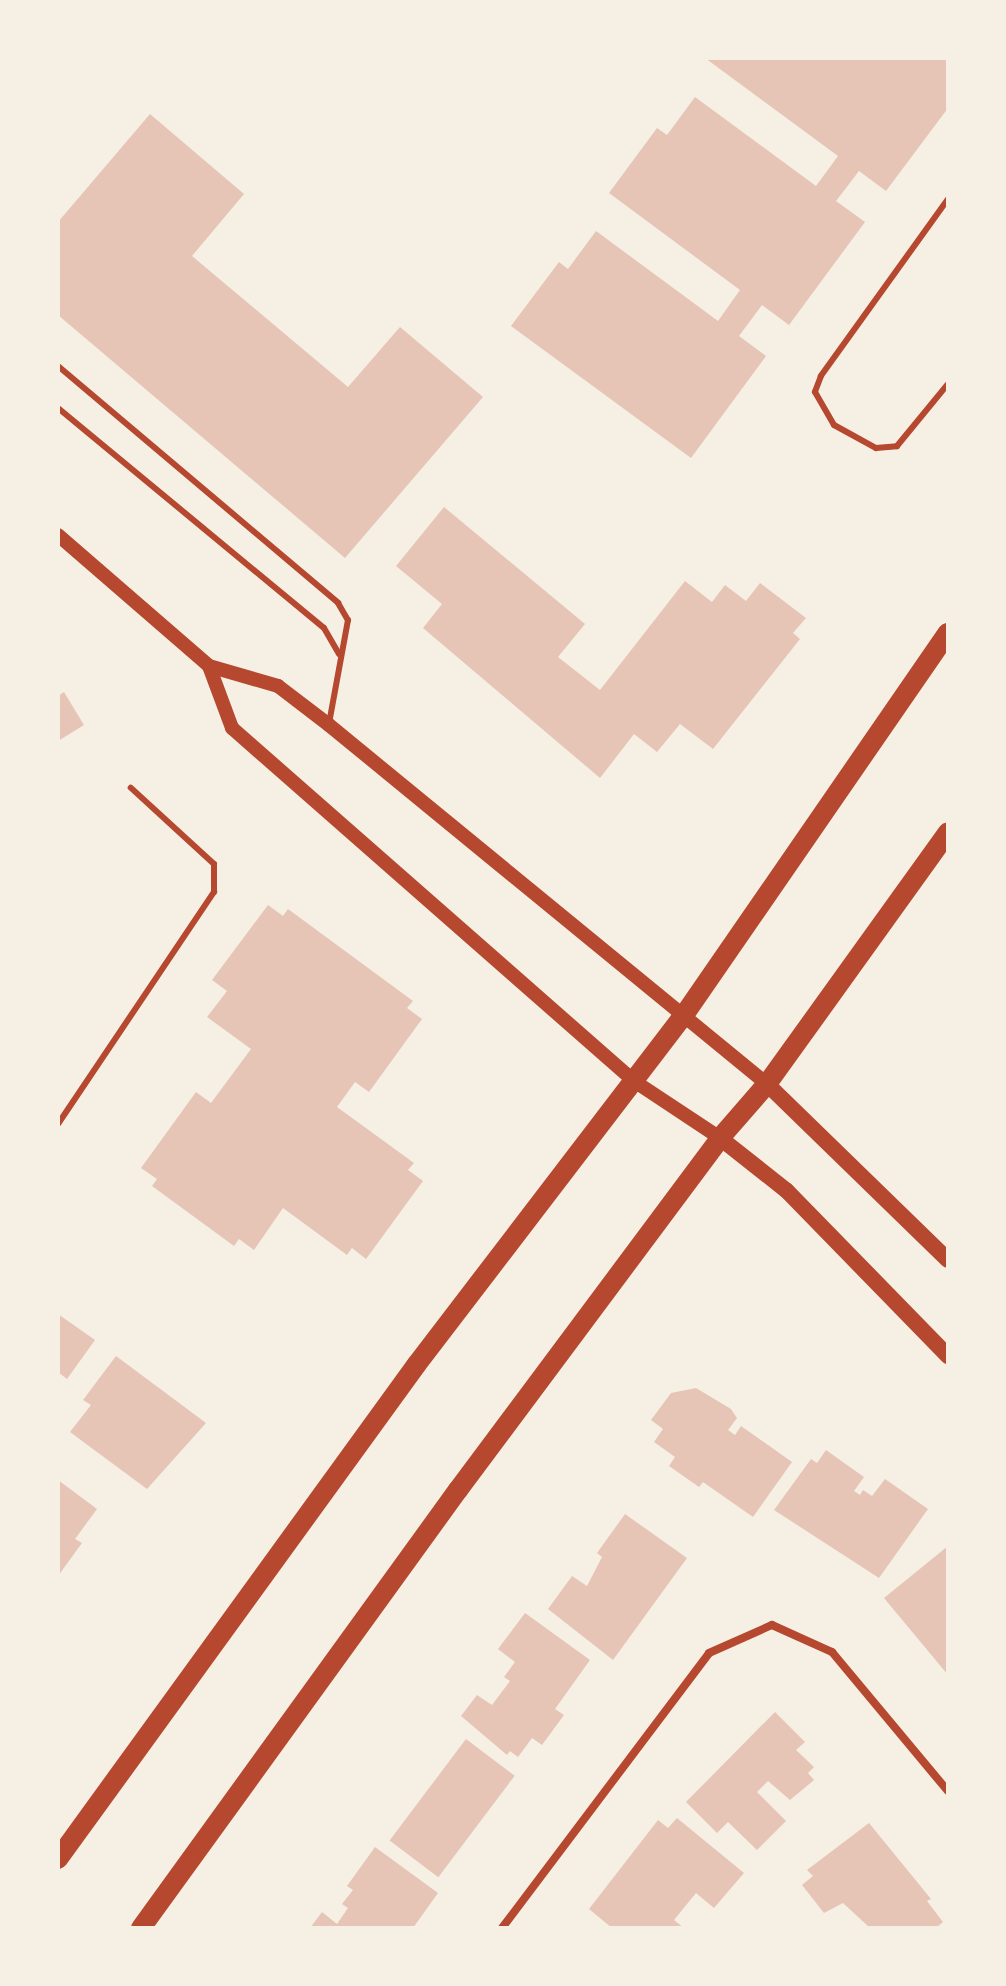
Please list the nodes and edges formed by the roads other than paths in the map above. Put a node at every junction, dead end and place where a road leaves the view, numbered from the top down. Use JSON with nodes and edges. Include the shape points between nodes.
{"nodes":[{"id":1,"x":948,"y":199,"type":"edge"},
{"id":2,"x":58,"y":366,"type":"edge"},
{"id":3,"x":948,"y":384,"type":"edge"},
{"id":4,"x":58,"y":408,"type":"edge"},
{"id":5,"x":58,"y":535,"type":"edge"},
{"id":6,"x":948,"y":633,"type":"edge"},
{"id":7,"x":339,"y":654,"type":"junction"},
{"id":8,"x":209,"y":666,"type":"junction"},
{"id":9,"x":329,"y":725,"type":"junction"},
{"id":10,"x":131,"y":788,"type":"dead end"},
{"id":11,"x":948,"y":832,"type":"edge"},
{"id":12,"x":682,"y":1018,"type":"junction"},
{"id":13,"x":634,"y":1081,"type":"junction"},
{"id":14,"x":767,"y":1084,"type":"junction"},
{"id":15,"x":58,"y":1124,"type":"edge"},
{"id":16,"x":720,"y":1138,"type":"junction"},
{"id":17,"x":948,"y":1260,"type":"edge"},
{"id":18,"x":948,"y":1356,"type":"edge"},
{"id":19,"x":948,"y":1791,"type":"edge"},
{"id":20,"x":58,"y":1859,"type":"edge"},
{"id":21,"x":141,"y":1928,"type":"edge"},
{"id":22,"x":502,"y":1928,"type":"edge"}],
"edges":[{"from":1,"to":3,"type":"lane","via":[[821,376],[815,392],[834,425],[876,448],[897,446]]},
{"from":2,"to":7,"type":"lane","via":[[338,603],[348,620]]},
{"from":4,"to":7,"type":"lane","via":[[324,628]]},
{"from":5,"to":8,"type":"street"},
{"from":6,"to":12,"type":"main road"},
{"from":7,"to":9,"type":"lane"},
{"from":8,"to":9,"type":"street","via":[[278,686]]},
{"from":8,"to":13,"type":"street","via":[[232,728]]},
{"from":9,"to":12,"type":"street"},
{"from":10,"to":15,"type":"lane","via":[[214,864],[214,892]]},
{"from":11,"to":14,"type":"main road"},
{"from":12,"to":13,"type":"main road"},
{"from":12,"to":14,"type":"street"},
{"from":13,"to":16,"type":"street"},
{"from":13,"to":20,"type":"main road","via":[[417,1364]]},
{"from":14,"to":16,"type":"main road"},
{"from":14,"to":17,"type":"main road"},
{"from":16,"to":18,"type":"main road","via":[[787,1191]]},
{"from":16,"to":21,"type":"main road"},
{"from":19,"to":22,"type":"street","via":[[832,1652],[772,1625],[709,1653]]}]}
